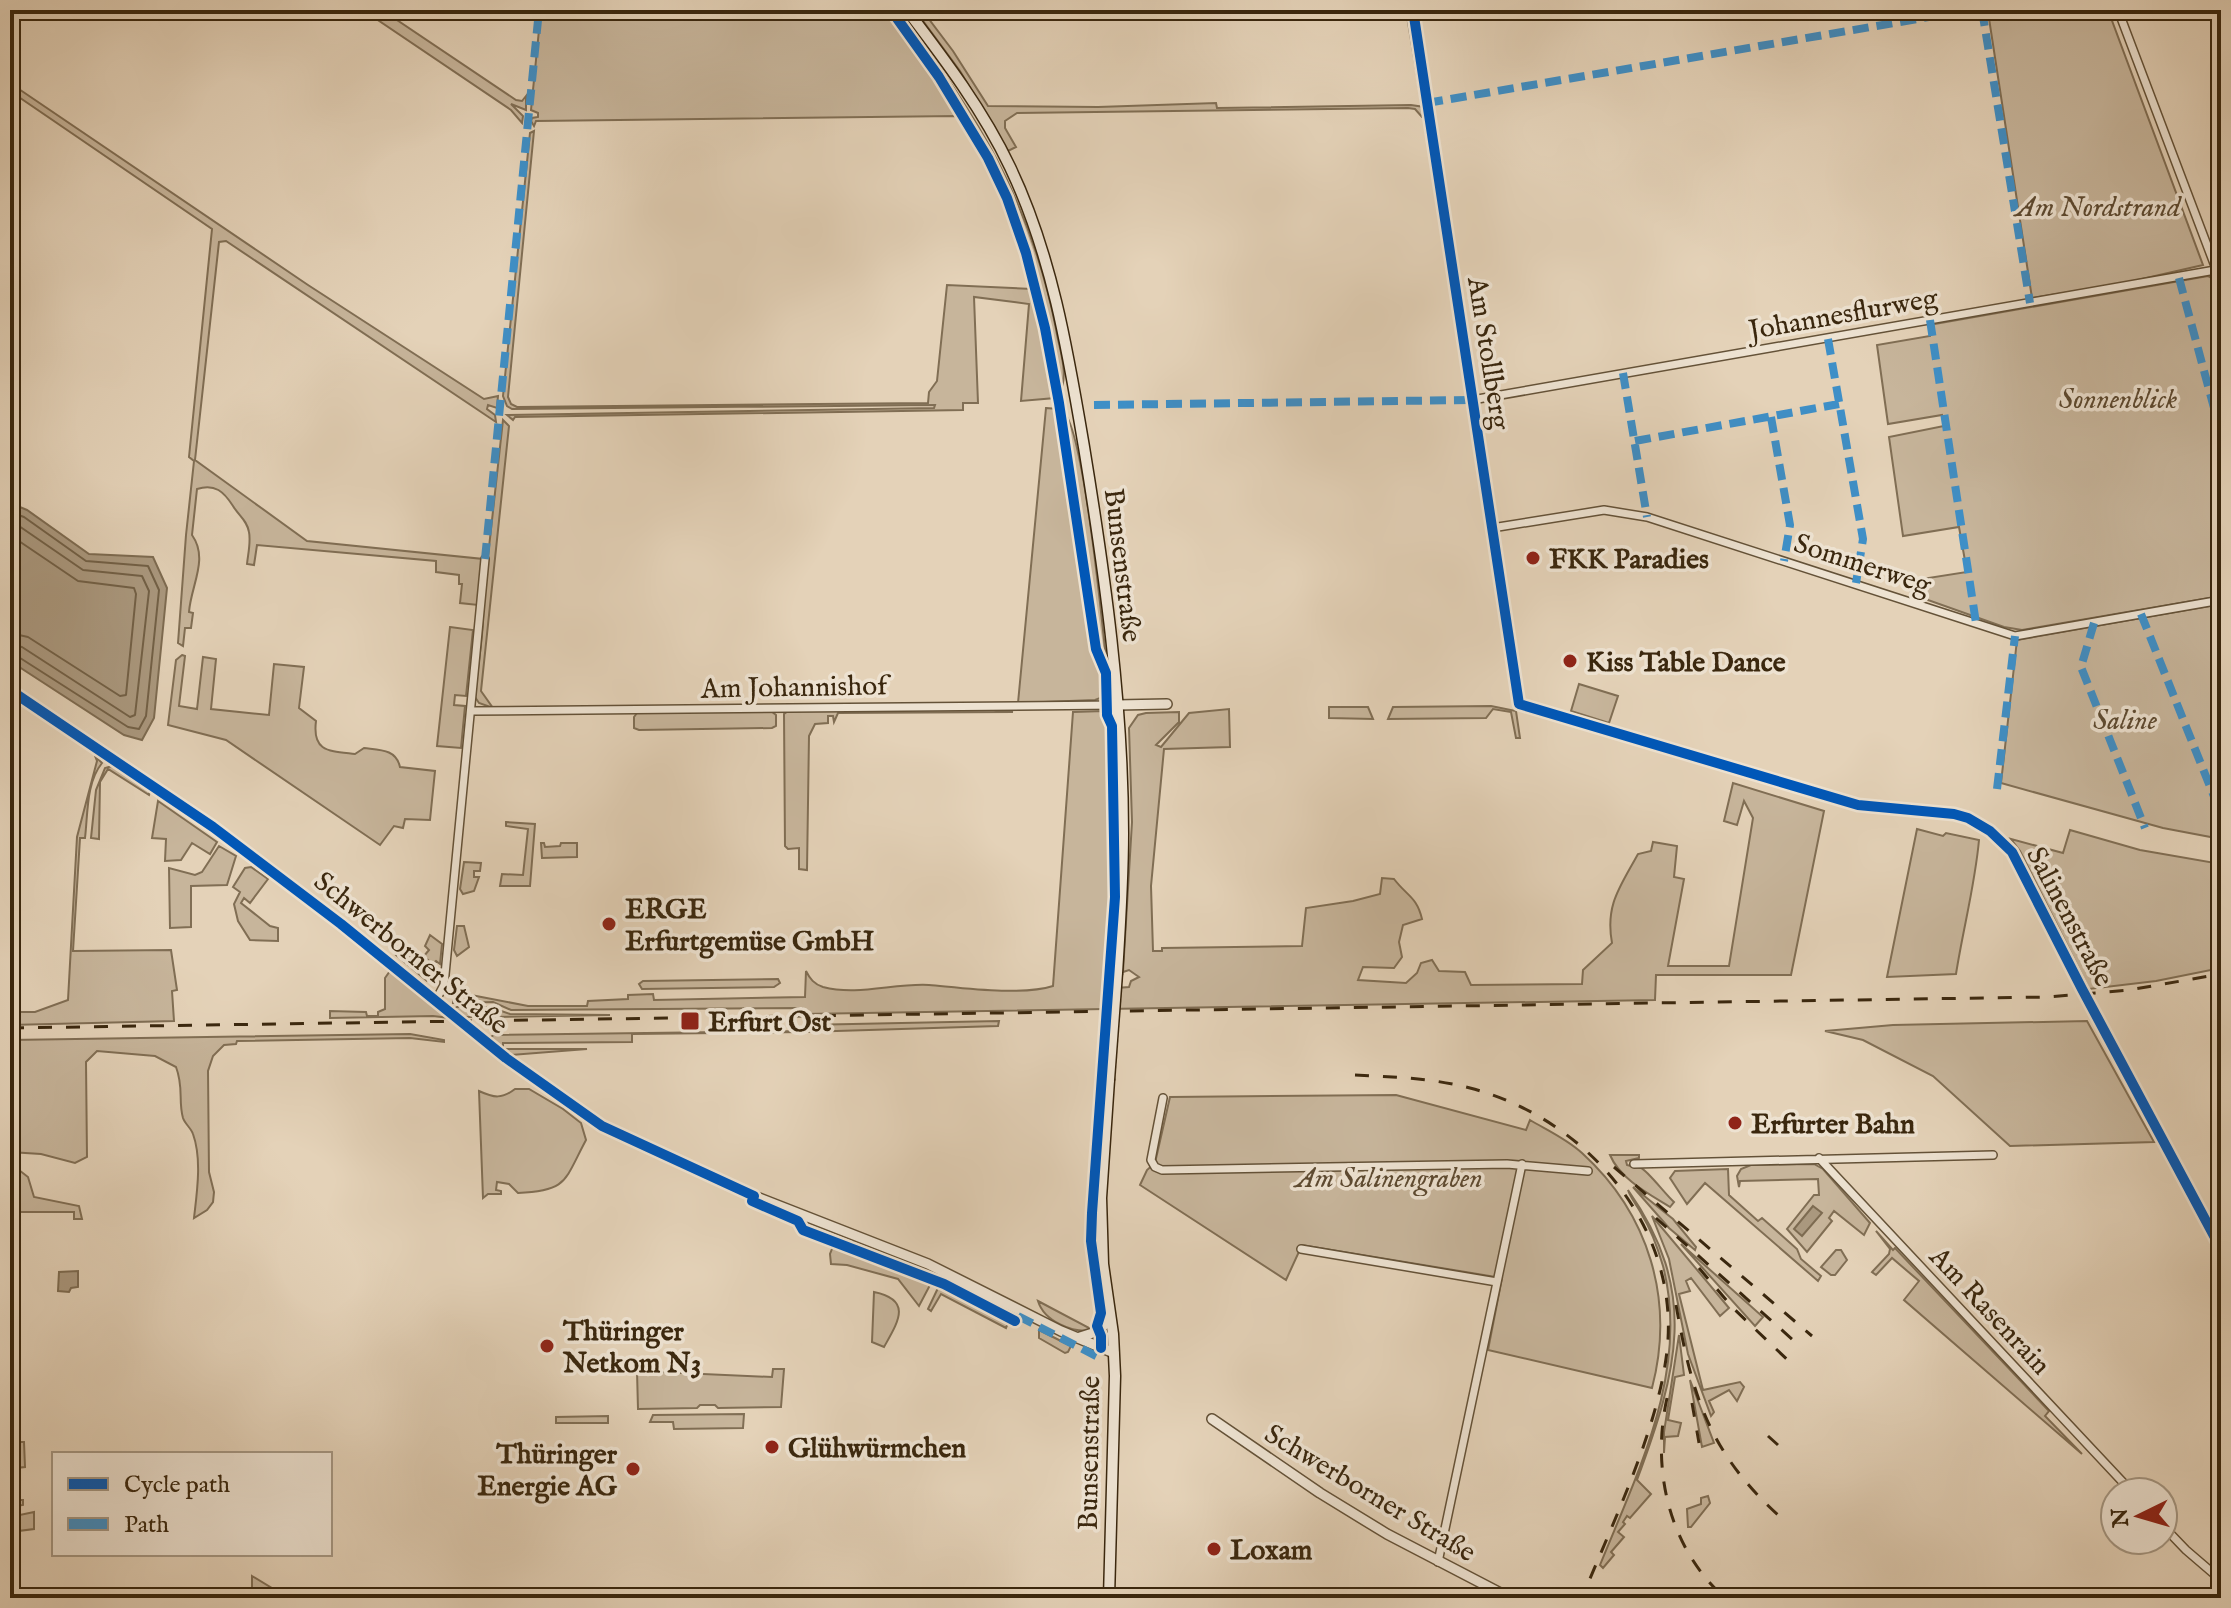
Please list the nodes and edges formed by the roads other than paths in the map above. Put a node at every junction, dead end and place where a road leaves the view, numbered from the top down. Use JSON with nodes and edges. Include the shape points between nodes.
{"nodes":[{"id":1,"x":907,"y":10,"type":"edge"},
{"id":2,"x":1413,"y":10,"type":"edge"},
{"id":3,"x":2118,"y":10,"type":"edge"},
{"id":4,"x":2219,"y":270,"type":"edge"},
{"id":5,"x":2221,"y":282,"type":"edge"},
{"id":6,"x":1472,"y":400,"type":"junction"},
{"id":7,"x":1492,"y":528,"type":"junction"},
{"id":8,"x":485,"y":559,"type":"dead end"},
{"id":9,"x":2221,"y":600,"type":"edge"},
{"id":10,"x":10,"y":690,"type":"edge"},
{"id":11,"x":1167,"y":704,"type":"dead end"},
{"id":12,"x":1519,"y":704,"type":"joint"},
{"id":13,"x":1117,"y":705,"type":"junction"},
{"id":14,"x":472,"y":711,"type":"junction"},
{"id":15,"x":436,"y":1000,"type":"junction"},
{"id":16,"x":1163,"y":1098,"type":"dead end"},
{"id":17,"x":1993,"y":1155,"type":"dead end"},
{"id":18,"x":1819,"y":1158,"type":"junction"},
{"id":19,"x":1522,"y":1164,"type":"junction"},
{"id":20,"x":1634,"y":1164,"type":"dead end"},
{"id":21,"x":1588,"y":1171,"type":"dead end"},
{"id":22,"x":1301,"y":1249,"type":"dead end"},
{"id":23,"x":2221,"y":1249,"type":"edge"},
{"id":24,"x":1497,"y":1282,"type":"junction"},
{"id":25,"x":1110,"y":1318,"type":"junction"},
{"id":26,"x":1077,"y":1338,"type":"junction"},
{"id":27,"x":1114,"y":1353,"type":"junction"},
{"id":28,"x":1212,"y":1419,"type":"dead end"},
{"id":29,"x":2117,"y":1476,"type":"edge"},
{"id":30,"x":2179,"y":1543,"type":"edge"},
{"id":31,"x":1438,"y":1562,"type":"junction"},
{"id":32,"x":2221,"y":1580,"type":"edge"},
{"id":33,"x":1109,"y":1598,"type":"edge"},
{"id":34,"x":1510,"y":1598,"type":"edge"}],
"edges":[{"from":1,"to":13,"type":"main road","name":"Bunsenstraße","via":[[951,66],[993,135],[1021,192],[1050,276],[1102,557]]},
{"from":2,"to":6,"type":"street","name":"Am Stollberg"},
{"from":3,"to":4,"type":"street"},
{"from":4,"to":5,"type":"street"},
{"from":4,"to":6,"type":"street","name":"Johannesflurweg"},
{"from":6,"to":7,"type":"street","name":"Am Stollberg"},
{"from":7,"to":9,"type":"street","name":"Sommerweg","via":[[1604,510],[1647,517],[2015,636]]},
{"from":7,"to":12,"type":"street","name":"Am Stollberg"},
{"from":8,"to":14,"type":"street"},
{"from":10,"to":15,"type":"street","name":"Schwerborner Straße","via":[[213,827]]},
{"from":11,"to":13,"type":"street"},
{"from":12,"to":23,"type":"street","name":"Salinenstraße","via":[[1858,805],[1954,814],[1990,831],[2012,852]]},
{"from":13,"to":14,"type":"street","name":"Am Johannishof"},
{"from":13,"to":25,"type":"main road","name":"Bunsenstraße","bridge":true,"via":[[1123,832],[1101,1240]]},
{"from":14,"to":15,"type":"street","via":[[444,985]]},
{"from":15,"to":26,"type":"street","name":"Schwerborner Straße","via":[[602,1126],[754,1196],[928,1264]]},
{"from":16,"to":19,"type":"street","via":[[1151,1160],[1162,1170]]},
{"from":17,"to":18,"type":"street"},
{"from":18,"to":20,"type":"street"},
{"from":18,"to":29,"type":"street","name":"Am Rasenrain"},
{"from":19,"to":21,"type":"street"},
{"from":19,"to":24,"type":"street"},
{"from":22,"to":24,"type":"street"},
{"from":24,"to":31,"type":"street"},
{"from":25,"to":26,"type":"street","via":[[1099,1331]]},
{"from":25,"to":27,"type":"main road","name":"Bunsenstraße"},
{"from":26,"to":27,"type":"street","name":"Schwerborner Straße"},
{"from":27,"to":33,"type":"main road","name":"Bunsenstraße"},
{"from":28,"to":31,"type":"street","name":"Schwerborner Straße","via":[[1320,1493]]},
{"from":30,"to":32,"type":"street"},
{"from":31,"to":34,"type":"street","name":"Schwerborner Straße"}]}
